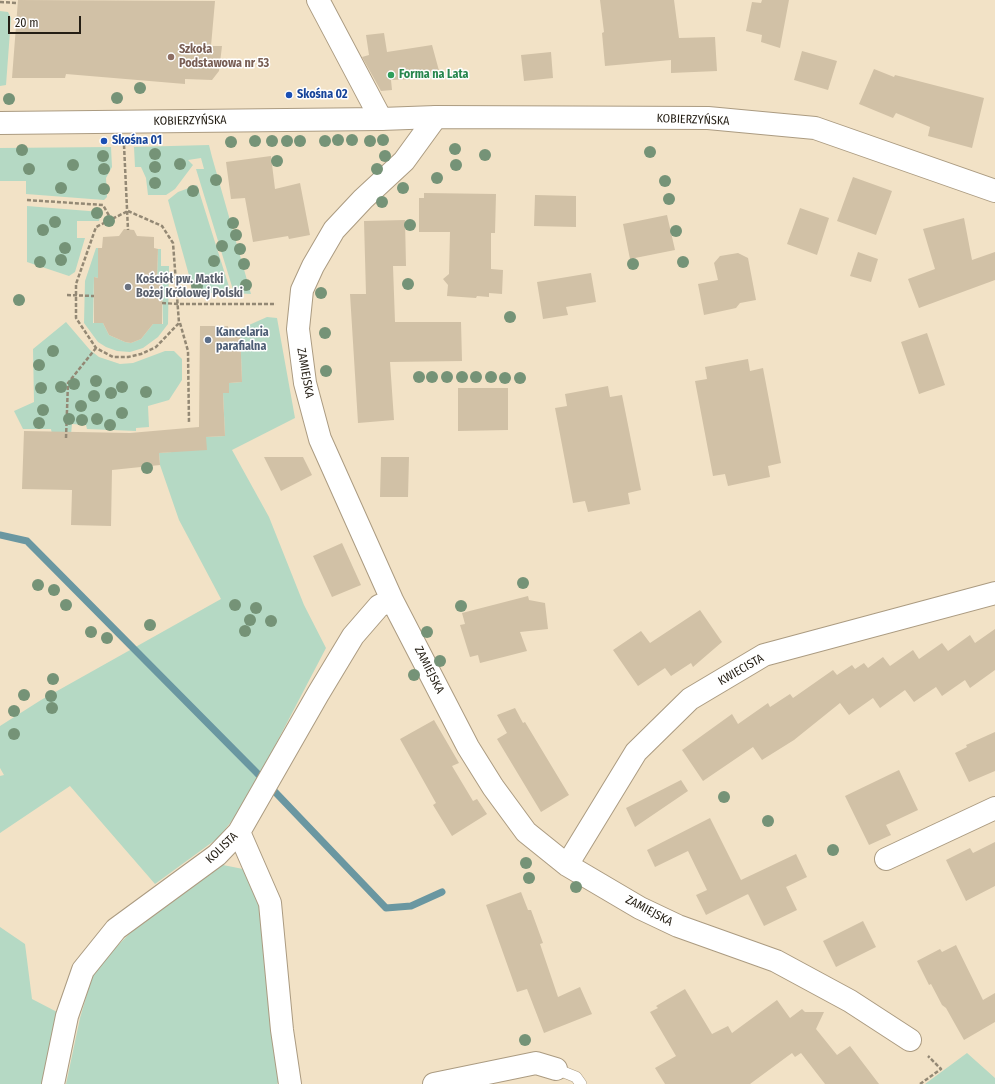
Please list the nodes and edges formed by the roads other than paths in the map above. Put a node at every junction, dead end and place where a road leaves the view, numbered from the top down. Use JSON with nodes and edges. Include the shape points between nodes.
{"nodes":[{"id":1,"x":318,"y":0,"type":"edge"},
{"id":2,"x":436,"y":117,"type":"junction"},
{"id":3,"x":381,"y":119,"type":"junction"},
{"id":4,"x":0,"y":123,"type":"edge"},
{"id":5,"x":995,"y":191,"type":"edge"},
{"id":6,"x":995,"y":593,"type":"edge"},
{"id":7,"x":392,"y":600,"type":"junction"},
{"id":8,"x":995,"y":808,"type":"edge"},
{"id":9,"x":239,"y":832,"type":"junction"},
{"id":10,"x":886,"y":859,"type":"dead end"},
{"id":11,"x":567,"y":865,"type":"junction"},
{"id":12,"x":910,"y":1040,"type":"road end"},
{"id":13,"x":556,"y":1069,"type":"joint"},
{"id":14,"x":53,"y":1084,"type":"edge"},
{"id":15,"x":290,"y":1084,"type":"edge"},
{"id":16,"x":434,"y":1084,"type":"edge"},
{"id":17,"x":581,"y":1084,"type":"edge"}],
"edges":[{"from":1,"to":3,"type":"street"},
{"from":2,"to":3,"type":"street","name":"KOBIERZYŃSKA"},
{"from":2,"to":5,"type":"street","name":"KOBIERZYŃSKA","via":[[708,118],[816,128]]},
{"from":2,"to":7,"type":"street","name":"ZAMIEJSKA","via":[[404,161],[334,230],[302,290],[298,329],[305,383],[320,439]]},
{"from":3,"to":4,"type":"street","name":"KOBIERZYŃSKA"},
{"from":6,"to":11,"type":"street","name":"KWIECISTA","via":[[764,655],[690,700],[636,752]]},
{"from":7,"to":9,"type":"street","name":"KOLISTA","via":[[379,606],[354,636]]},
{"from":7,"to":11,"type":"street","name":"ZAMIEJSKA","via":[[468,747],[493,787],[526,832]]},
{"from":8,"to":10,"type":"street"},
{"from":9,"to":14,"type":"street","name":"KOLISTA","via":[[217,855],[116,929],[83,970],[67,1016]]},
{"from":9,"to":15,"type":"street","via":[[270,903],[282,1030]]},
{"from":11,"to":12,"type":"street","name":"ZAMIEJSKA","via":[[640,908],[678,926],[776,961],[850,1001]]},
{"from":13,"to":16,"type":"street","via":[[536,1063]]},
{"from":13,"to":17,"type":"lane","via":[[576,1077]]}]}
